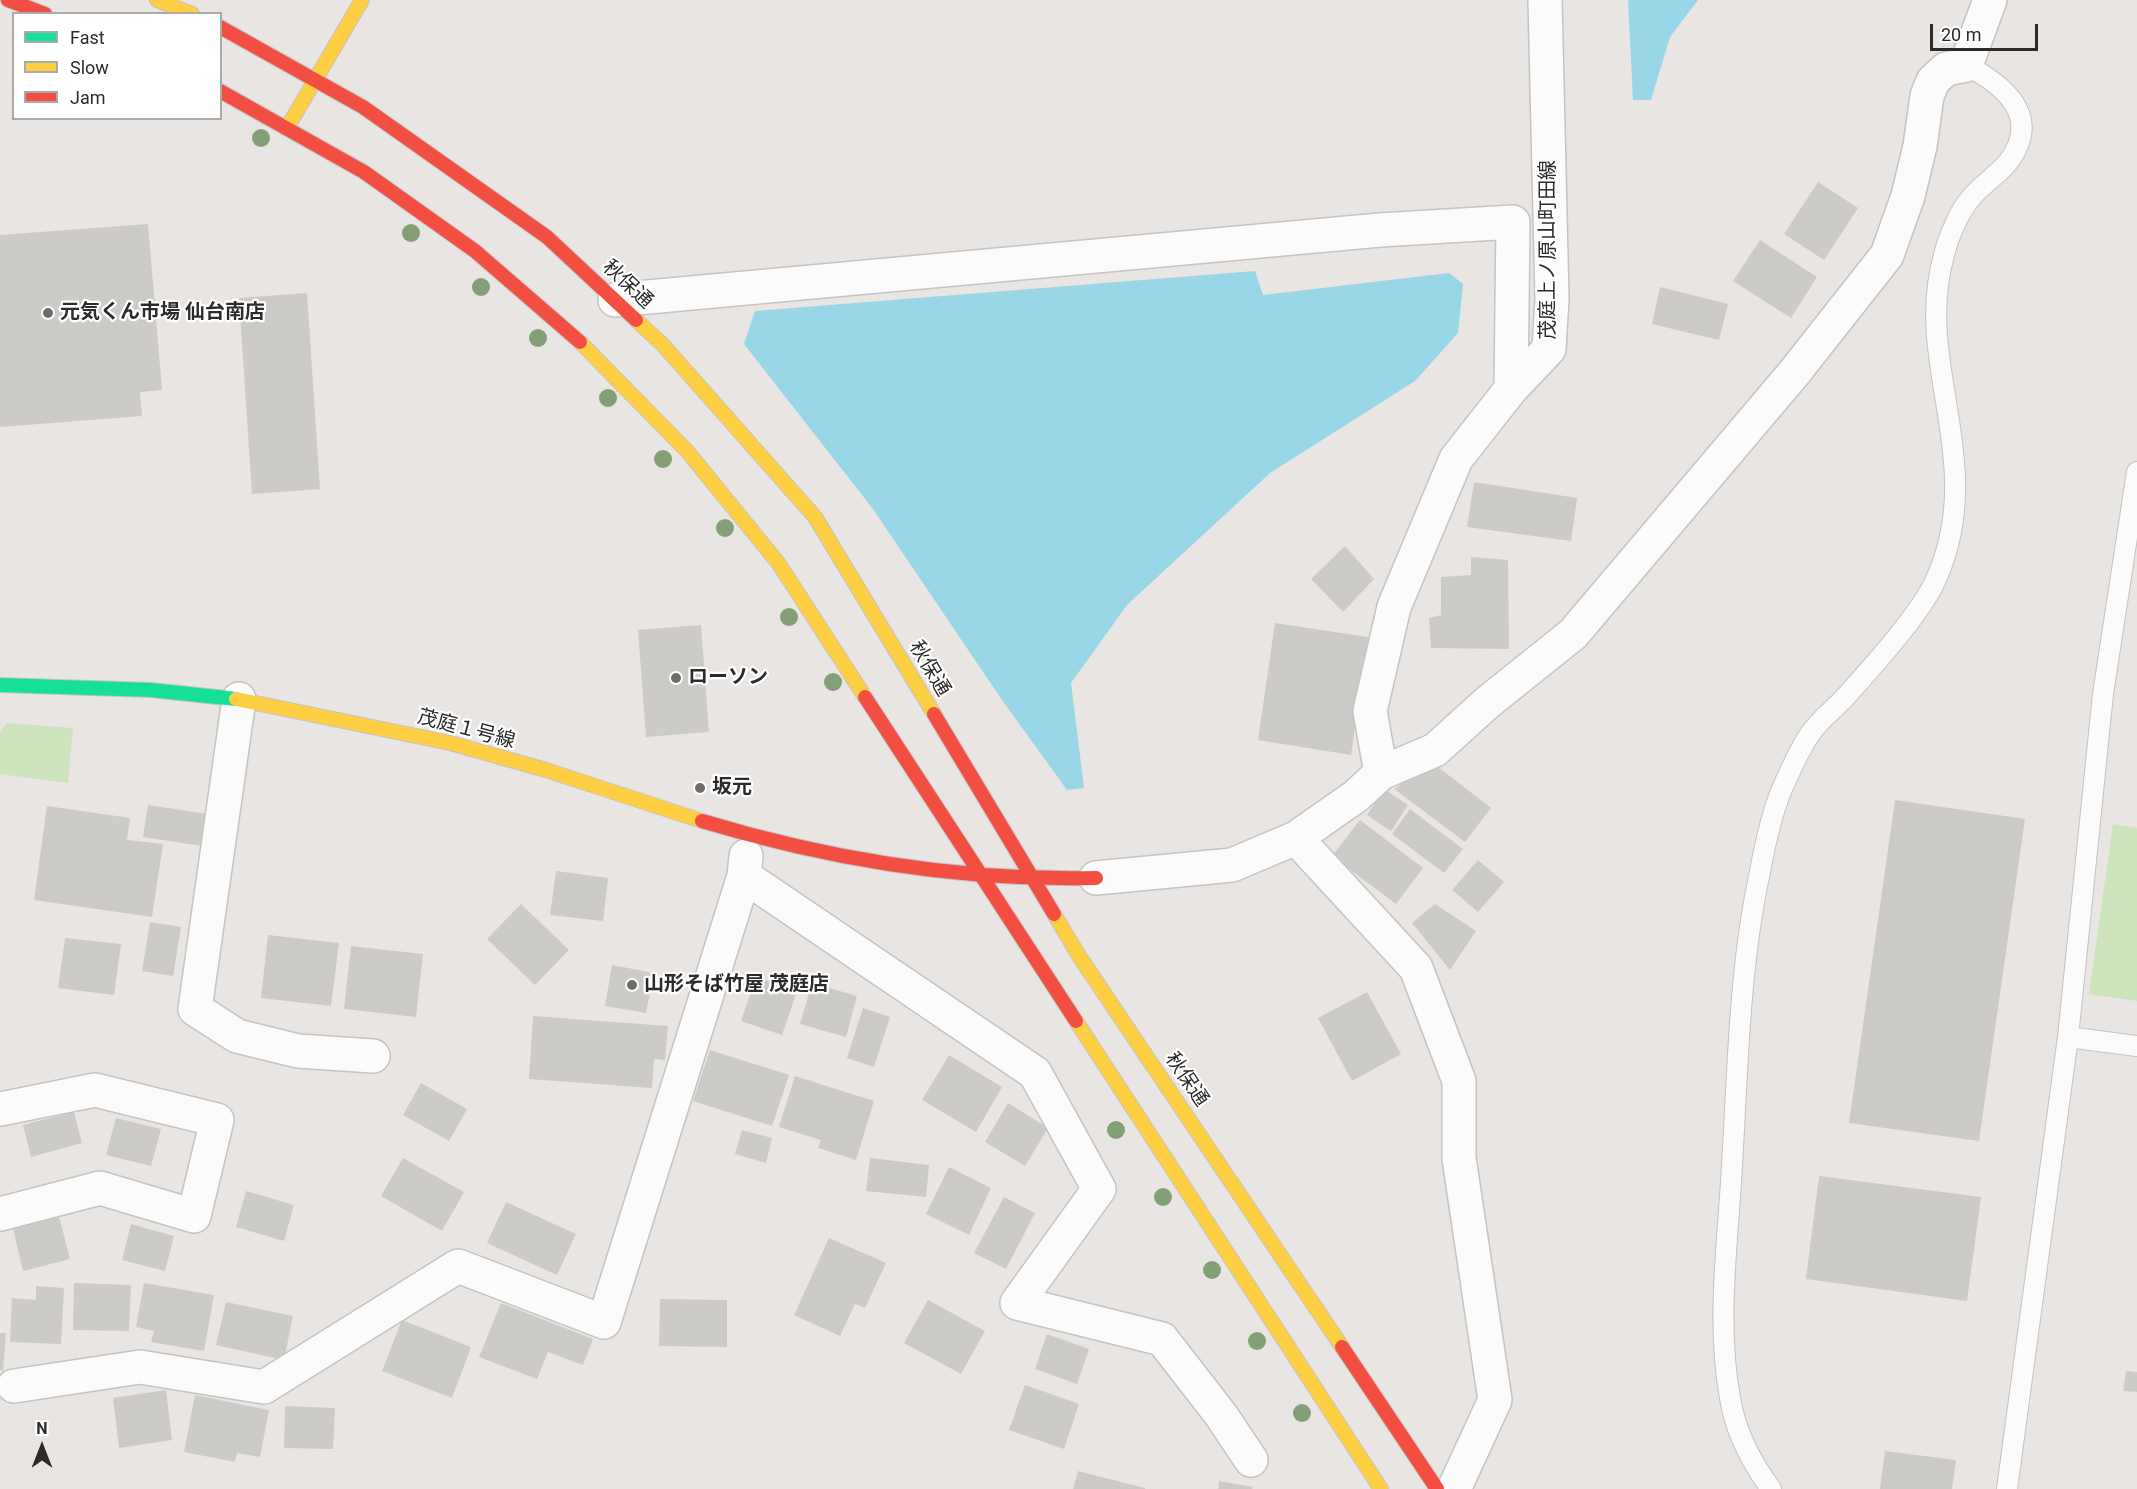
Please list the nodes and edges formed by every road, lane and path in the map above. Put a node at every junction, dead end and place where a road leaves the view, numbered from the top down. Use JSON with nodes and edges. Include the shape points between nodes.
{"nodes":[{"id":1,"x":8,"y":0,"type":"edge"},
{"id":2,"x":157,"y":0,"type":"edge"},
{"id":3,"x":1545,"y":0,"type":"edge"},
{"id":4,"x":1990,"y":0,"type":"edge"},
{"id":5,"x":359,"y":5,"type":"edge"},
{"id":6,"x":40,"y":12,"type":"edge"},
{"id":7,"x":187,"y":12,"type":"edge"},
{"id":8,"x":222,"y":28,"type":"edge"},
{"id":9,"x":1966,"y":65,"type":"junction"},
{"id":10,"x":316,"y":80,"type":"junction"},
{"id":11,"x":222,"y":92,"type":"edge"},
{"id":12,"x":287,"y":128,"type":"junction"},
{"id":13,"x":615,"y":300,"type":"junction"},
{"id":14,"x":1511,"y":388,"type":"junction"},
{"id":15,"x":2137,"y":472,"type":"edge"},
{"id":16,"x":0,"y":686,"type":"edge"},
{"id":17,"x":239,"y":699,"type":"junction"},
{"id":18,"x":1381,"y":773,"type":"junction"},
{"id":19,"x":748,"y":833,"type":"junction"},
{"id":20,"x":1296,"y":838,"type":"junction"},
{"id":21,"x":744,"y":876,"type":"junction"},
{"id":22,"x":982,"y":876,"type":"junction"},
{"id":23,"x":1096,"y":878,"type":"joint"},
{"id":24,"x":1033,"y":880,"type":"junction"},
{"id":25,"x":2068,"y":1037,"type":"junction"},
{"id":26,"x":2137,"y":1046,"type":"edge"},
{"id":27,"x":373,"y":1056,"type":"dead end"},
{"id":28,"x":1,"y":1105,"type":"edge"},
{"id":29,"x":0,"y":1214,"type":"edge"},
{"id":30,"x":14,"y":1386,"type":"dead end"},
{"id":31,"x":1251,"y":1460,"type":"dead end"},
{"id":32,"x":1381,"y":1489,"type":"edge"},
{"id":33,"x":1437,"y":1489,"type":"edge"},
{"id":34,"x":1454,"y":1489,"type":"edge"},
{"id":35,"x":1771,"y":1489,"type":"edge"},
{"id":36,"x":2007,"y":1489,"type":"edge"}],
"edges":[{"from":1,"to":6,"type":"main road"},
{"from":2,"to":7,"type":"main road"},
{"from":3,"to":14,"type":"street","name":"茂庭上ノ原山町田線","via":[[1552,299],[1549,349]]},
{"from":4,"to":9,"type":"street"},
{"from":5,"to":10,"type":"main road"},
{"from":8,"to":10,"type":"main road","name":"秋保通"},
{"from":9,"to":18,"type":"street","via":[[1946,69],[1933,81],[1908,196],[1887,255],[1794,374],[1573,634],[1434,750]]},
{"from":9,"to":35,"type":"lane","via":[[1994,80],[2008,94],[2021,128],[2019,143],[2007,163],[1968,201],[1944,254],[1935,308],[1937,356],[1955,478],[1951,531],[1936,581],[1911,617],[1810,734],[1781,792],[1766,841],[1751,916],[1722,1325],[1730,1401],[1754,1466]]},
{"from":10,"to":12,"type":"main road"},
{"from":10,"to":13,"type":"main road","name":"秋保通","via":[[363,107],[547,237]]},
{"from":11,"to":12,"type":"main road"},
{"from":12,"to":22,"type":"main road","via":[[364,172],[475,251],[594,354],[687,451],[778,564]]},
{"from":13,"to":14,"type":"street","via":[[1380,230],[1513,222]]},
{"from":13,"to":24,"type":"main road","name":"秋保通","via":[[663,345],[815,517]]},
{"from":14,"to":18,"type":"street","name":"茂庭上ノ原山町田線","via":[[1456,459],[1394,607],[1370,711]]},
{"from":15,"to":25,"type":"lane","via":[[2103,694]]},
{"from":16,"to":17,"type":"main road","name":"茂庭１号線","via":[[95,687]]},
{"from":17,"to":19,"type":"main road","name":"茂庭１号線","via":[[452,744]]},
{"from":17,"to":27,"type":"street","via":[[195,1009],[237,1036],[298,1051]]},
{"from":18,"to":20,"type":"street","via":[[1356,796]]},
{"from":19,"to":21,"type":"street"},
{"from":19,"to":22,"type":"main road","name":"茂庭１号線","via":[[831,855],[912,870]]},
{"from":20,"to":23,"type":"street","via":[[1232,866]]},
{"from":20,"to":34,"type":"street","via":[[1416,968],[1459,1081],[1459,1158],[1495,1400]]},
{"from":21,"to":30,"type":"street","via":[[604,1322],[458,1266],[264,1388],[140,1367]]},
{"from":21,"to":31,"type":"street","via":[[1035,1073],[1099,1189],[1017,1303],[1162,1339]]},
{"from":22,"to":24,"type":"main road","name":"茂庭１号線"},
{"from":22,"to":32,"type":"main road"},
{"from":23,"to":24,"type":"main road","name":"茂庭１号線"},
{"from":24,"to":33,"type":"main road","name":"秋保通","via":[[1079,956]]},
{"from":25,"to":26,"type":"lane"},
{"from":25,"to":36,"type":"lane"},
{"from":28,"to":29,"type":"street","via":[[95,1090],[217,1120],[194,1216],[100,1188]]}]}
